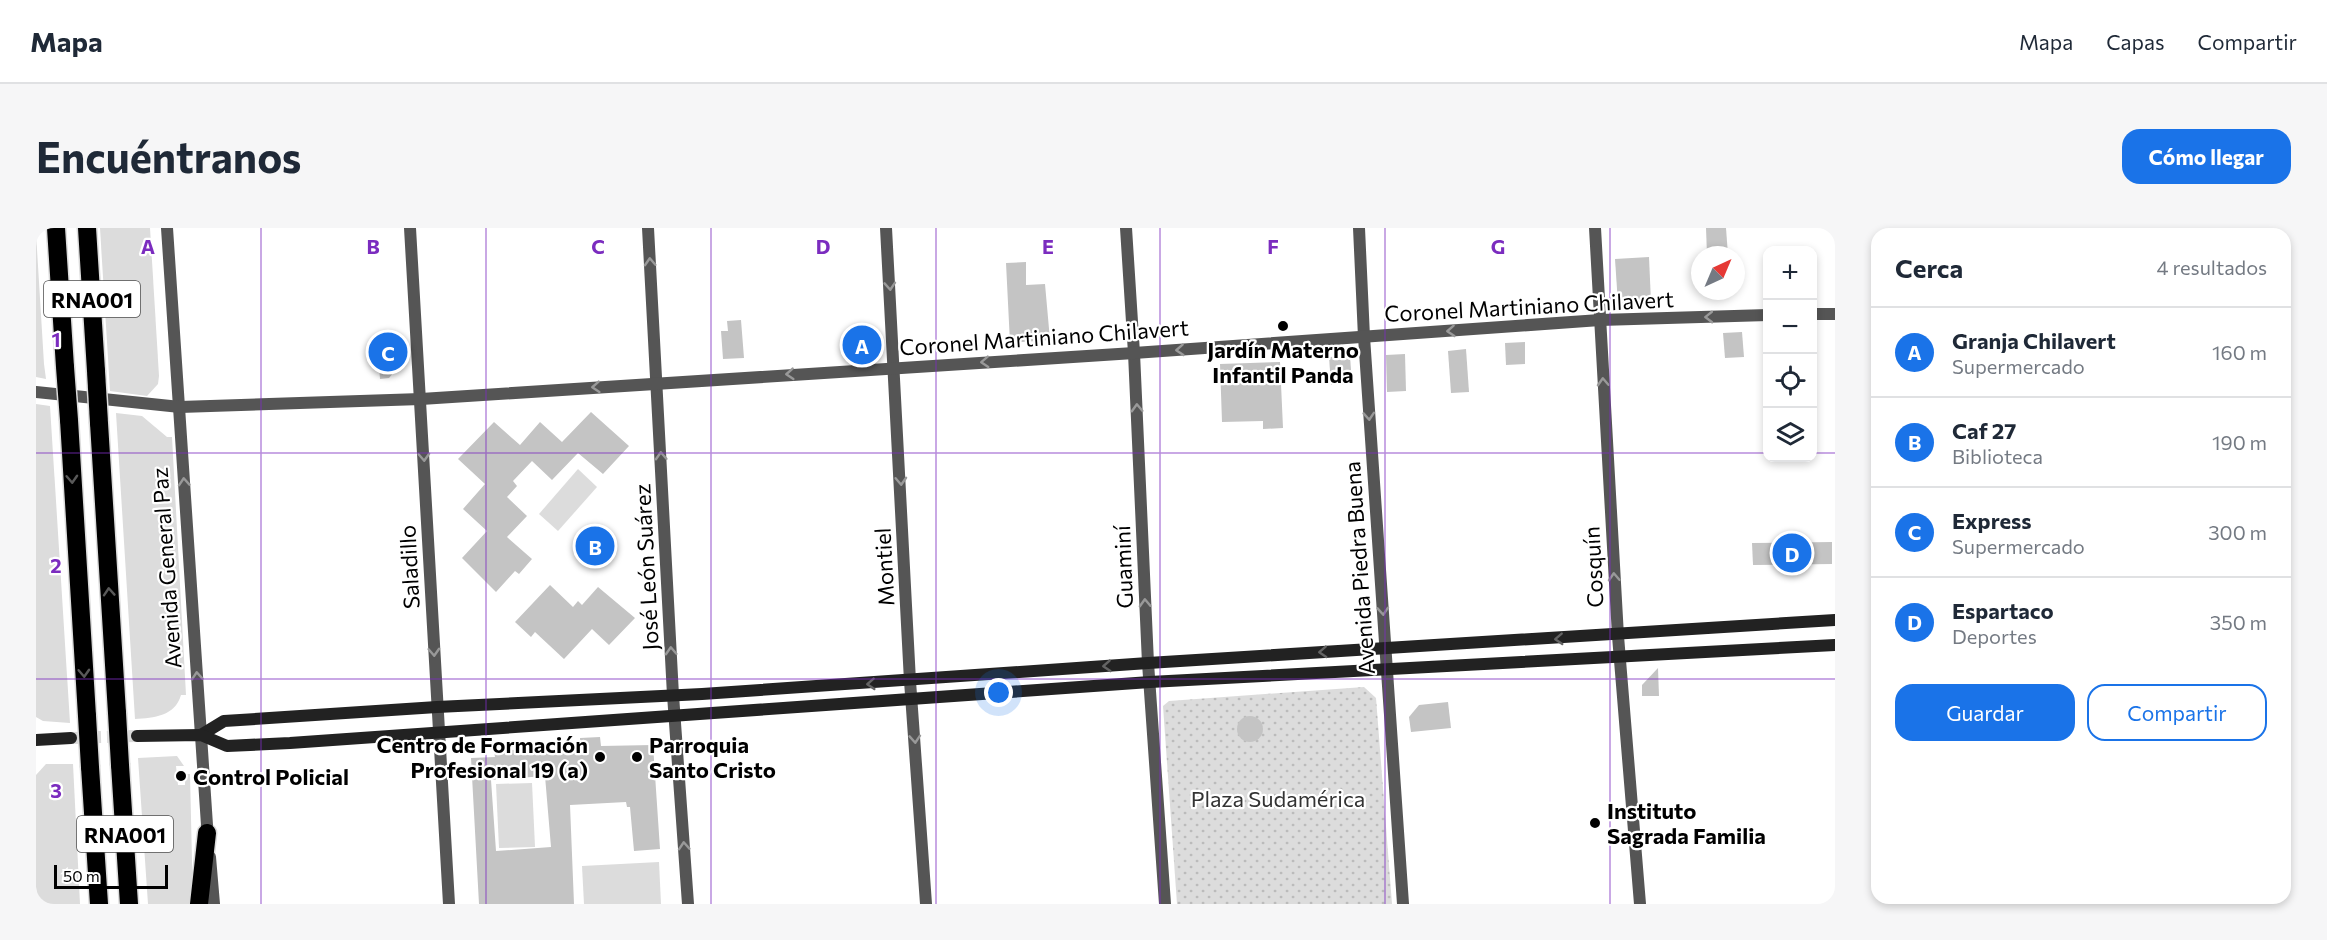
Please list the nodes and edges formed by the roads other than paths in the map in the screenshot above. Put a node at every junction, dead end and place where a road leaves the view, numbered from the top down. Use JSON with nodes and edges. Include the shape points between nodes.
{"nodes":[{"id":1,"x":56,"y":228,"type":"edge"},
{"id":2,"x":87,"y":228,"type":"edge"},
{"id":3,"x":167,"y":228,"type":"edge"},
{"id":4,"x":410,"y":228,"type":"edge"},
{"id":5,"x":648,"y":228,"type":"edge"},
{"id":6,"x":886,"y":228,"type":"edge"},
{"id":7,"x":1126,"y":228,"type":"edge"},
{"id":8,"x":1359,"y":228,"type":"edge"},
{"id":9,"x":1595,"y":228,"type":"edge"},
{"id":10,"x":1817,"y":314,"type":"edge"},
{"id":11,"x":1835,"y":314,"type":"edge"},
{"id":12,"x":1763,"y":315,"type":"edge"},
{"id":13,"x":1599,"y":320,"type":"junction"},
{"id":14,"x":1364,"y":337,"type":"junction"},
{"id":15,"x":1134,"y":353,"type":"junction"},
{"id":16,"x":895,"y":368,"type":"junction"},
{"id":17,"x":658,"y":383,"type":"junction"},
{"id":18,"x":36,"y":392,"type":"edge"},
{"id":19,"x":421,"y":399,"type":"junction"},
{"id":20,"x":180,"y":407,"type":"junction"},
{"id":21,"x":1835,"y":620,"type":"edge"},
{"id":22,"x":1618,"y":636,"type":"junction"},
{"id":23,"x":1835,"y":645,"type":"edge"},
{"id":24,"x":1386,"y":648,"type":"junction"},
{"id":25,"x":1620,"y":658,"type":"junction"},
{"id":26,"x":1148,"y":663,"type":"junction"},
{"id":27,"x":1387,"y":670,"type":"junction"},
{"id":28,"x":910,"y":681,"type":"junction"},
{"id":29,"x":1150,"y":682,"type":"junction"},
{"id":30,"x":673,"y":695,"type":"junction"},
{"id":31,"x":912,"y":700,"type":"junction"},
{"id":32,"x":437,"y":707,"type":"junction"},
{"id":33,"x":675,"y":716,"type":"junction"},
{"id":34,"x":438,"y":731,"type":"junction"},
{"id":35,"x":201,"y":735,"type":"junction"},
{"id":36,"x":137,"y":736,"type":"tunnel mouth"},
{"id":37,"x":71,"y":738,"type":"tunnel mouth"},
{"id":38,"x":36,"y":740,"type":"edge"},
{"id":39,"x":207,"y":832,"type":"junction"},
{"id":40,"x":99,"y":904,"type":"edge"},
{"id":41,"x":129,"y":904,"type":"edge"},
{"id":42,"x":199,"y":904,"type":"edge"},
{"id":43,"x":214,"y":904,"type":"edge"},
{"id":44,"x":449,"y":904,"type":"edge"},
{"id":45,"x":688,"y":904,"type":"edge"},
{"id":46,"x":926,"y":904,"type":"edge"},
{"id":47,"x":1166,"y":904,"type":"edge"},
{"id":48,"x":1403,"y":904,"type":"edge"},
{"id":49,"x":1640,"y":904,"type":"edge"}],
"edges":[{"from":1,"to":40,"type":"highway","number":"RNA001","one_way":true,"bridge":true},
{"from":41,"to":2,"type":"highway","number":"RNA001","one_way":true,"bridge":true},
{"from":3,"to":20,"type":"street","name":"Avenida General Paz"},
{"from":4,"to":19,"type":"street","name":"Saladillo"},
{"from":17,"to":5,"type":"street","name":"José León Suárez","one_way":true},
{"from":6,"to":16,"type":"street","name":"Montiel","one_way":true},
{"from":7,"to":15,"type":"street","name":"Guaminí"},
{"from":8,"to":14,"type":"street","name":"Avenida Piedra Buena"},
{"from":9,"to":13,"type":"street","name":"Cosquín"},
{"from":10,"to":11,"type":"street"},
{"from":12,"to":13,"type":"street","name":"Coronel Martiniano Chilavert","one_way":true},
{"from":13,"to":14,"type":"street","name":"Coronel Martiniano Chilavert","one_way":true},
{"from":22,"to":13,"type":"street","name":"Cosquín","one_way":true},
{"from":14,"to":15,"type":"street","name":"Coronel Martiniano Chilavert","one_way":true},
{"from":14,"to":24,"type":"street","name":"Avenida Piedra Buena","one_way":true},
{"from":15,"to":16,"type":"street","name":"Coronel Martiniano Chilavert","one_way":true},
{"from":26,"to":15,"type":"street","name":"Guaminí","one_way":true},
{"from":16,"to":17,"type":"street","name":"Coronel Martiniano Chilavert","one_way":true},
{"from":16,"to":28,"type":"street","name":"Montiel","one_way":true},
{"from":17,"to":19,"type":"street","name":"Coronel Martiniano Chilavert","one_way":true},
{"from":30,"to":17,"type":"street","name":"José León Suárez","one_way":true},
{"from":18,"to":20,"type":"street","name":"Coronel Martiniano Chilavert"},
{"from":19,"to":20,"type":"street","name":"Coronel Martiniano Chilavert"},
{"from":19,"to":32,"type":"street","name":"Saladillo","one_way":true},
{"from":35,"to":20,"type":"street","name":"Avenida General Paz","one_way":true},
{"from":21,"to":22,"type":"main road"},
{"from":22,"to":24,"type":"main road","one_way":true},
{"from":22,"to":25,"type":"street","name":"Cosquín"},
{"from":23,"to":25,"type":"main road"},
{"from":24,"to":26,"type":"main road","one_way":true},
{"from":24,"to":27,"type":"street","name":"Avenida Piedra Buena"},
{"from":25,"to":27,"type":"main road"},
{"from":25,"to":49,"type":"street","name":"Cosquín"},
{"from":26,"to":28,"type":"main road","one_way":true},
{"from":26,"to":29,"type":"street","name":"Guaminí"},
{"from":27,"to":29,"type":"main road"},
{"from":27,"to":48,"type":"street","name":"Avenida Piedra Buena"},
{"from":28,"to":30,"type":"main road","one_way":true},
{"from":28,"to":31,"type":"street","name":"Montiel"},
{"from":29,"to":31,"type":"main road"},
{"from":29,"to":47,"type":"street","name":"Guaminí"},
{"from":30,"to":32,"type":"main road"},
{"from":30,"to":33,"type":"street","name":"José León Suárez"},
{"from":31,"to":33,"type":"main road"},
{"from":31,"to":46,"type":"street","name":"Montiel","one_way":true},
{"from":32,"to":34,"type":"street","name":"Saladillo"},
{"from":32,"to":35,"type":"main road","via":[[224,721]]},
{"from":33,"to":34,"type":"main road"},
{"from":45,"to":33,"type":"street","name":"José León Suárez","one_way":true},
{"from":34,"to":35,"type":"main road","via":[[226,746]]},
{"from":34,"to":44,"type":"street","name":"Saladillo"},
{"from":35,"to":36,"type":"main road"},
{"from":35,"to":39,"type":"street","name":"Avenida General Paz"},
{"from":37,"to":38,"type":"main road"},
{"from":39,"to":42,"type":"highway"},
{"from":39,"to":43,"type":"street","name":"Avenida General Paz"}]}
